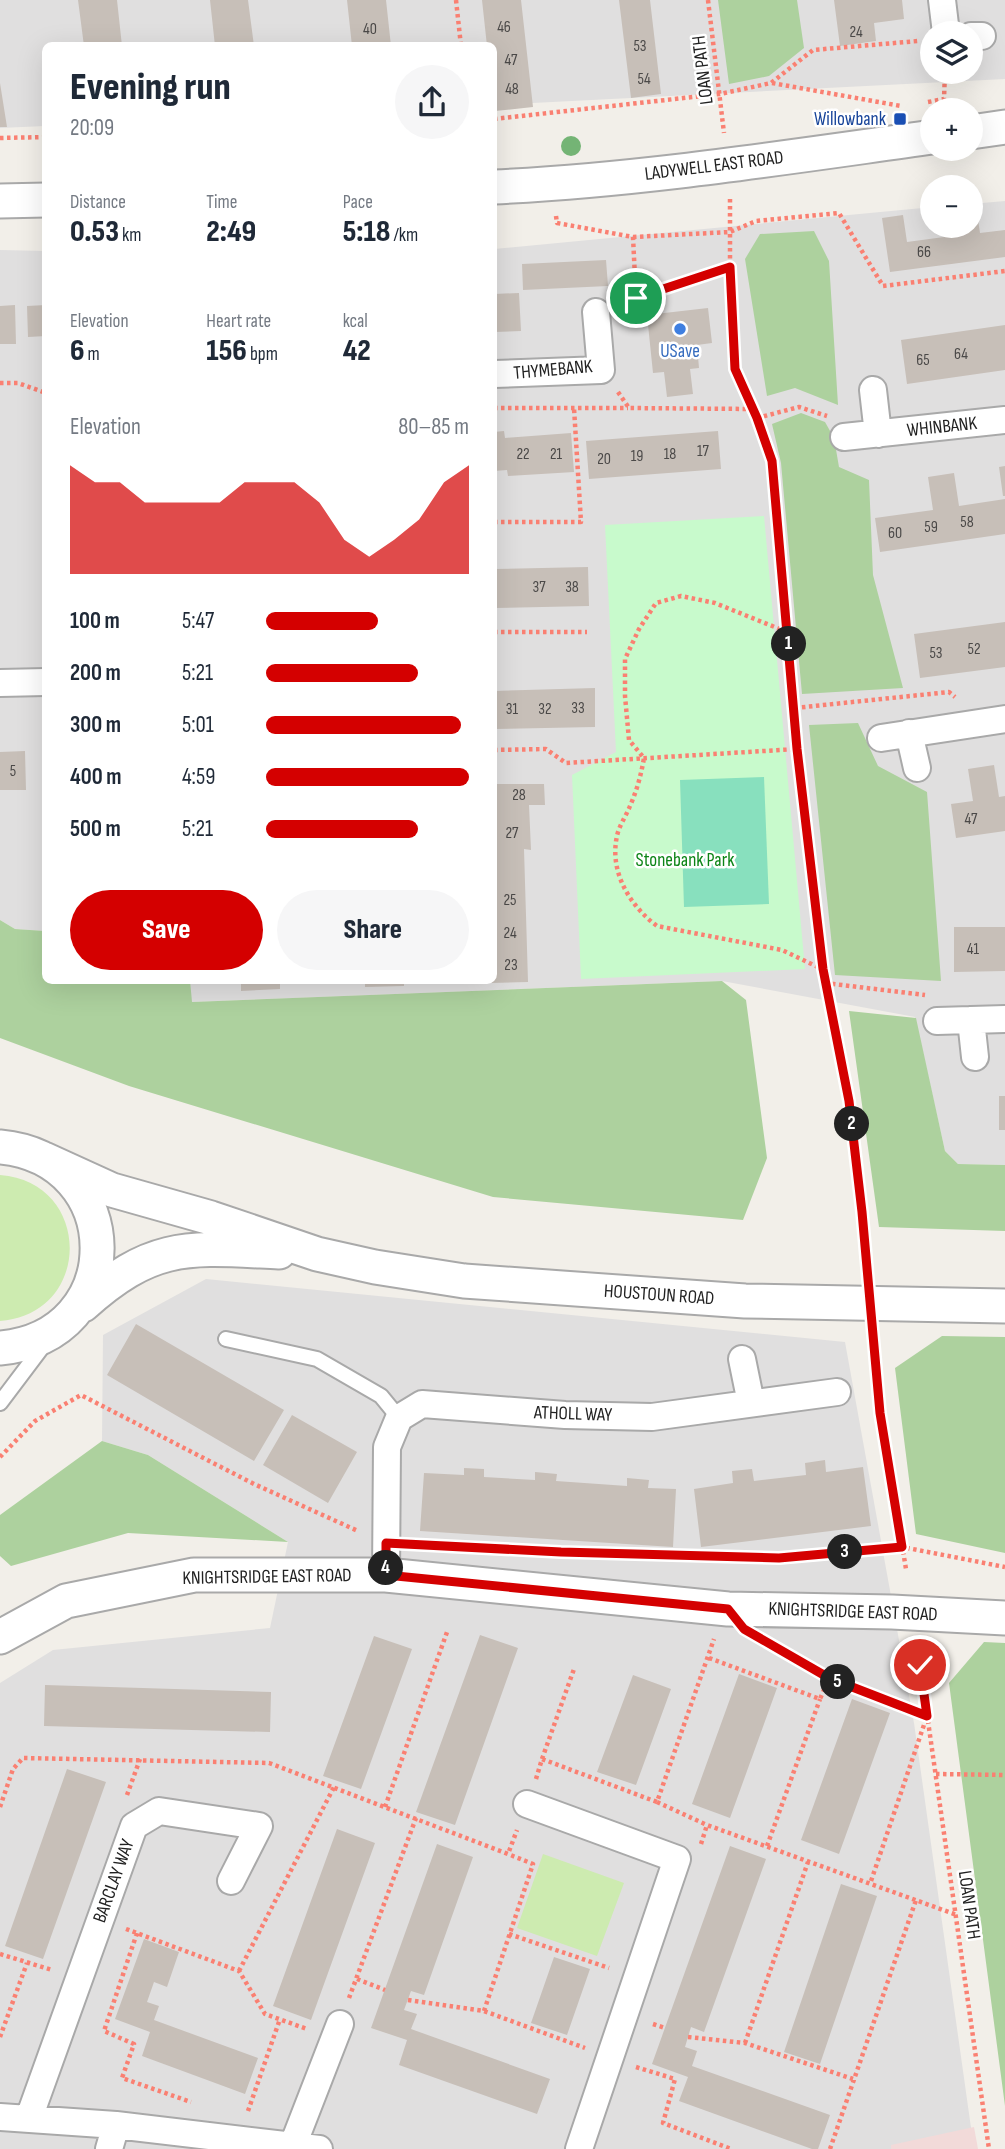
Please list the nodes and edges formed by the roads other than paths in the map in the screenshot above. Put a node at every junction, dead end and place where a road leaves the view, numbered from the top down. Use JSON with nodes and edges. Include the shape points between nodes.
{"nodes":[{"id":1,"x":942,"y":0,"type":"edge"},
{"id":2,"x":945,"y":21,"type":"edge"},
{"id":3,"x":1005,"y":127,"type":"edge"},
{"id":4,"x":983,"y":130,"type":"edge"},
{"id":5,"x":920,"y":139,"type":"edge"},
{"id":6,"x":497,"y":187,"type":"edge"},
{"id":7,"x":42,"y":200,"type":"edge"},
{"id":8,"x":0,"y":201,"type":"edge"},
{"id":9,"x":596,"y":312,"type":"road end"},
{"id":10,"x":497,"y":374,"type":"edge"},
{"id":11,"x":873,"y":390,"type":"dead end"},
{"id":12,"x":1005,"y":419,"type":"edge"},
{"id":13,"x":878,"y":434,"type":"junction"},
{"id":14,"x":844,"y":437,"type":"road end"},
{"id":15,"x":42,"y":682,"type":"edge"},
{"id":16,"x":0,"y":683,"type":"edge"},
{"id":17,"x":992,"y":721,"type":"edge"},
{"id":18,"x":909,"y":733,"type":"junction"},
{"id":19,"x":881,"y":738,"type":"dead end"},
{"id":20,"x":917,"y":768,"type":"dead end"},
{"id":21,"x":1005,"y":1019,"type":"edge"},
{"id":22,"x":971,"y":1020,"type":"junction"},
{"id":23,"x":937,"y":1021,"type":"road end"},
{"id":24,"x":975,"y":1057,"type":"dead end"},
{"id":25,"x":0,"y":1147,"type":"edge"},
{"id":26,"x":44,"y":1159,"type":"junction"},
{"id":27,"x":317,"y":1254,"type":"junction"},
{"id":28,"x":1005,"y":1307,"type":"edge"},
{"id":29,"x":64,"y":1322,"type":"junction"},
{"id":30,"x":226,"y":1339,"type":"dead end"},
{"id":31,"x":0,"y":1348,"type":"edge"},
{"id":32,"x":742,"y":1359,"type":"dead end"},
{"id":33,"x":837,"y":1392,"type":"dead end"},
{"id":34,"x":0,"y":1403,"type":"edge"},
{"id":35,"x":751,"y":1403,"type":"junction"},
{"id":36,"x":399,"y":1418,"type":"junction"},
{"id":37,"x":386,"y":1559,"type":"junction"},
{"id":38,"x":1005,"y":1618,"type":"edge"},
{"id":39,"x":0,"y":1637,"type":"edge"},
{"id":40,"x":527,"y":1804,"type":"road end"},
{"id":41,"x":231,"y":1881,"type":"dead end"},
{"id":42,"x":337,"y":2031,"type":"road end"},
{"id":43,"x":0,"y":2117,"type":"edge"},
{"id":44,"x":29,"y":2118,"type":"junction"},
{"id":45,"x":112,"y":2137,"type":"edge"},
{"id":46,"x":306,"y":2147,"type":"edge"},
{"id":47,"x":579,"y":2149,"type":"edge"}],
"edges":[{"from":1,"to":2,"type":"street"},
{"from":3,"to":4,"type":"street"},
{"from":5,"to":6,"type":"street","name":"LADYWELL EAST ROAD","via":[[688,170]]},
{"from":7,"to":8,"type":"street"},
{"from":9,"to":10,"type":"street","name":"THYMEBANK","via":[[601,370]]},
{"from":11,"to":13,"type":"street"},
{"from":12,"to":13,"type":"street","name":"WHINBANK"},
{"from":13,"to":14,"type":"street","name":"WHINBANK"},
{"from":15,"to":16,"type":"street"},
{"from":17,"to":18,"type":"street"},
{"from":18,"to":19,"type":"street"},
{"from":18,"to":20,"type":"street"},
{"from":21,"to":22,"type":"street"},
{"from":22,"to":23,"type":"street"},
{"from":22,"to":24,"type":"street"},
{"from":25,"to":26,"type":"street"},
{"from":26,"to":27,"type":"street","name":"HOUSTOUN ROAD","via":[[113,1190]]},
{"from":26,"to":29,"type":"street","via":[[68,1177],[86,1200],[96,1228],[97,1258],[90,1287]]},
{"from":27,"to":28,"type":"street","name":"HOUSTOUN ROAD","via":[[464,1281],[745,1301]]},
{"from":27,"to":29,"type":"street","name":"HOUSTOUN ROAD","via":[[211,1249],[159,1255],[109,1281]]},
{"from":29,"to":31,"type":"street","name":"HOUSTOUN ROAD","via":[[22,1346]]},
{"from":29,"to":34,"type":"lane"},
{"from":30,"to":36,"type":"lane","via":[[317,1359],[382,1396]]},
{"from":32,"to":35,"type":"street"},
{"from":33,"to":35,"type":"street","name":"ATHOLL WAY"},
{"from":35,"to":36,"type":"street","name":"ATHOLL WAY","via":[[652,1417],[422,1404]]},
{"from":36,"to":37,"type":"street","via":[[387,1447]]},
{"from":37,"to":38,"type":"street","name":"KNIGHTSRIDGE EAST ROAD","via":[[728,1609]]},
{"from":37,"to":39,"type":"street","name":"KNIGHTSRIDGE EAST ROAD","via":[[194,1575],[66,1601]]},
{"from":40,"to":47,"type":"street","via":[[677,1858]]},
{"from":41,"to":44,"type":"street","name":"BARCLAY WAY","via":[[259,1826],[159,1811],[134,1826]]},
{"from":42,"to":46,"type":"street"},
{"from":43,"to":44,"type":"street"},
{"from":44,"to":45,"type":"street"},
{"from":45,"to":46,"type":"street","via":[[239,2139]]}]}
